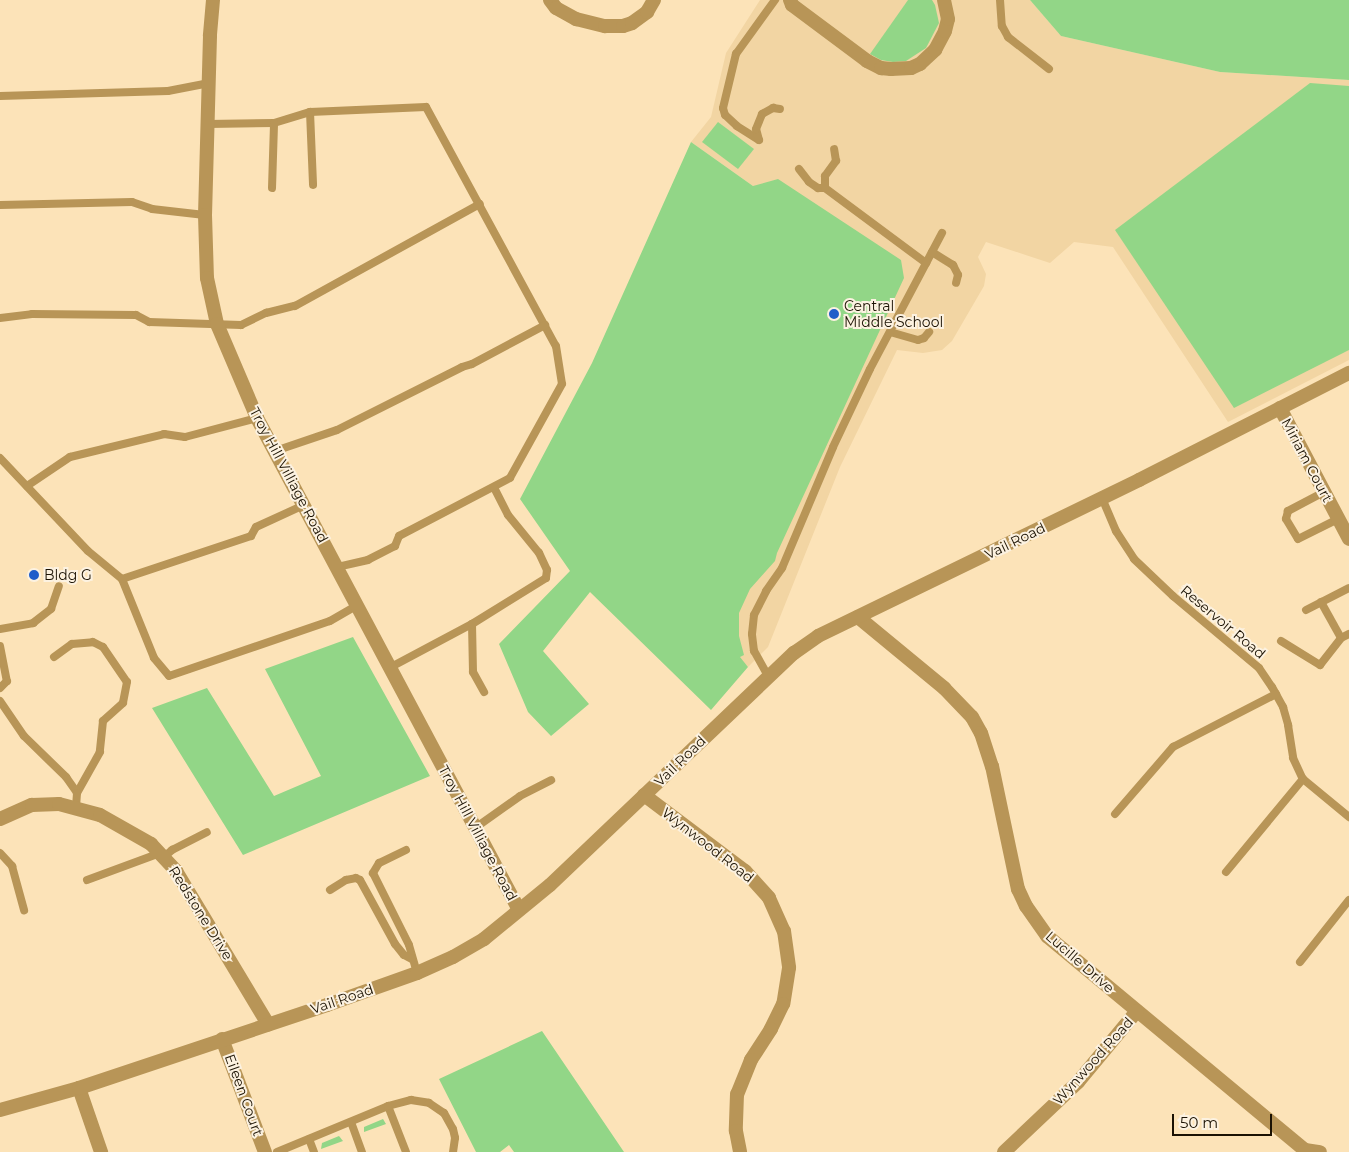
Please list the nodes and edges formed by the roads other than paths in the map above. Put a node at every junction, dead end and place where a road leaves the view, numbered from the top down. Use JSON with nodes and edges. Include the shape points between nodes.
{"nodes":[{"id":1,"x":214,"y":0,"type":"edge"},
{"id":2,"x":550,"y":0,"type":"edge"},
{"id":3,"x":654,"y":0,"type":"edge"},
{"id":4,"x":775,"y":0,"type":"edge"},
{"id":5,"x":790,"y":0,"type":"edge"},
{"id":6,"x":944,"y":0,"type":"edge"},
{"id":7,"x":1000,"y":0,"type":"edge"},
{"id":8,"x":1049,"y":69,"type":"dead end"},
{"id":9,"x":210,"y":83,"type":"junction"},
{"id":10,"x":0,"y":96,"type":"edge"},
{"id":11,"x":780,"y":109,"type":"dead end"},
{"id":12,"x":310,"y":112,"type":"junction"},
{"id":13,"x":274,"y":123,"type":"junction"},
{"id":14,"x":208,"y":124,"type":"junction"},
{"id":15,"x":834,"y":149,"type":"dead end"},
{"id":16,"x":799,"y":169,"type":"dead end"},
{"id":17,"x":313,"y":186,"type":"dead end"},
{"id":18,"x":272,"y":188,"type":"dead end"},
{"id":19,"x":825,"y":188,"type":"junction"},
{"id":20,"x":480,"y":204,"type":"junction"},
{"id":21,"x":0,"y":206,"type":"edge"},
{"id":22,"x":205,"y":215,"type":"junction"},
{"id":23,"x":942,"y":233,"type":"dead end"},
{"id":24,"x":932,"y":252,"type":"junction"},
{"id":25,"x":926,"y":263,"type":"junction"},
{"id":26,"x":956,"y":283,"type":"dead end"},
{"id":27,"x":0,"y":318,"type":"edge"},
{"id":28,"x":217,"y":324,"type":"junction"},
{"id":29,"x":545,"y":325,"type":"junction"},
{"id":30,"x":890,"y":332,"type":"junction"},
{"id":31,"x":929,"y":332,"type":"dead end"},
{"id":32,"x":1349,"y":373,"type":"edge"},
{"id":33,"x":1280,"y":408,"type":"junction"},
{"id":34,"x":257,"y":418,"type":"junction"},
{"id":35,"x":275,"y":451,"type":"junction"},
{"id":36,"x":0,"y":458,"type":"edge"},
{"id":37,"x":27,"y":486,"type":"junction"},
{"id":38,"x":494,"y":487,"type":"junction"},
{"id":39,"x":1324,"y":492,"type":"junction"},
{"id":40,"x":1102,"y":498,"type":"junction"},
{"id":41,"x":304,"y":505,"type":"junction"},
{"id":42,"x":1338,"y":519,"type":"junction"},
{"id":43,"x":1349,"y":539,"type":"edge"},
{"id":44,"x":338,"y":567,"type":"junction"},
{"id":45,"x":122,"y":579,"type":"junction"},
{"id":46,"x":59,"y":586,"type":"dead end"},
{"id":47,"x":1349,"y":588,"type":"edge"},
{"id":48,"x":1321,"y":602,"type":"junction"},
{"id":49,"x":358,"y":605,"type":"junction"},
{"id":50,"x":1306,"y":610,"type":"dead end"},
{"id":51,"x":858,"y":617,"type":"junction"},
{"id":52,"x":472,"y":624,"type":"junction"},
{"id":53,"x":0,"y":629,"type":"edge"},
{"id":54,"x":1349,"y":634,"type":"edge"},
{"id":55,"x":1341,"y":638,"type":"junction"},
{"id":56,"x":1281,"y":641,"type":"dead end"},
{"id":57,"x":0,"y":646,"type":"edge"},
{"id":58,"x":54,"y":657,"type":"dead end"},
{"id":59,"x":391,"y":667,"type":"junction"},
{"id":60,"x":768,"y":676,"type":"junction"},
{"id":61,"x":0,"y":688,"type":"edge"},
{"id":62,"x":484,"y":692,"type":"dead end"},
{"id":63,"x":1276,"y":694,"type":"junction"},
{"id":64,"x":0,"y":701,"type":"edge"},
{"id":65,"x":1303,"y":779,"type":"junction"},
{"id":66,"x":551,"y":780,"type":"dead end"},
{"id":67,"x":644,"y":795,"type":"junction"},
{"id":68,"x":77,"y":800,"type":"junction"},
{"id":69,"x":1115,"y":814,"type":"dead end"},
{"id":70,"x":1349,"y":817,"type":"edge"},
{"id":71,"x":0,"y":819,"type":"edge"},
{"id":72,"x":475,"y":828,"type":"junction"},
{"id":73,"x":207,"y":832,"type":"dead end"},
{"id":74,"x":406,"y":850,"type":"dead end"},
{"id":75,"x":162,"y":855,"type":"junction"},
{"id":76,"x":2,"y":857,"type":"edge"},
{"id":77,"x":1226,"y":872,"type":"dead end"},
{"id":78,"x":87,"y":880,"type":"dead end"},
{"id":79,"x":330,"y":890,"type":"dead end"},
{"id":80,"x":1349,"y":900,"type":"edge"},
{"id":81,"x":24,"y":910,"type":"dead end"},
{"id":82,"x":519,"y":910,"type":"junction"},
{"id":83,"x":412,"y":959,"type":"junction"},
{"id":84,"x":1300,"y":962,"type":"dead end"},
{"id":85,"x":418,"y":973,"type":"junction"},
{"id":86,"x":1137,"y":1011,"type":"junction"},
{"id":87,"x":268,"y":1024,"type":"junction"},
{"id":88,"x":222,"y":1038,"type":"junction"},
{"id":89,"x":79,"y":1088,"type":"junction"},
{"id":90,"x":388,"y":1106,"type":"junction"},
{"id":91,"x":0,"y":1110,"type":"edge"},
{"id":92,"x":351,"y":1122,"type":"junction"},
{"id":93,"x":309,"y":1139,"type":"junction"},
{"id":94,"x":298,"y":1144,"type":"junction"},
{"id":95,"x":101,"y":1152,"type":"edge"},
{"id":96,"x":265,"y":1152,"type":"edge"},
{"id":97,"x":277,"y":1152,"type":"edge"},
{"id":98,"x":301,"y":1152,"type":"edge"},
{"id":99,"x":314,"y":1152,"type":"edge"},
{"id":100,"x":362,"y":1152,"type":"edge"},
{"id":101,"x":406,"y":1152,"type":"edge"},
{"id":102,"x":453,"y":1152,"type":"edge"},
{"id":103,"x":740,"y":1152,"type":"edge"},
{"id":104,"x":1004,"y":1152,"type":"edge"},
{"id":105,"x":1320,"y":1152,"type":"edge"}],
"edges":[{"from":1,"to":9,"type":"street","name":"Troy Hill Villiage Road"},
{"from":2,"to":3,"type":"street","via":[[556,8],[576,20],[605,26],[632,23],[646,12]]},
{"from":4,"to":11,"type":"lane","via":[[736,54],[723,108],[737,126],[759,140],[756,129],[762,114],[774,108]]},
{"from":5,"to":6,"type":"street","via":[[792,5],[867,61],[891,69],[911,68],[934,50],[948,19]]},
{"from":7,"to":8,"type":"lane","via":[[1002,26],[1008,37]]},
{"from":9,"to":10,"type":"lane","via":[[168,90]]},
{"from":9,"to":14,"type":"street","name":"Troy Hill Villiage Road"},
{"from":12,"to":13,"type":"lane"},
{"from":12,"to":17,"type":"lane"},
{"from":12,"to":20,"type":"lane","via":[[426,107]]},
{"from":13,"to":14,"type":"lane"},
{"from":13,"to":18,"type":"lane"},
{"from":14,"to":22,"type":"street","name":"Troy Hill Villiage Road"},
{"from":15,"to":19,"type":"lane","via":[[836,161],[825,176]]},
{"from":16,"to":19,"type":"lane","via":[[809,182]]},
{"from":19,"to":25,"type":"lane"},
{"from":20,"to":28,"type":"lane","via":[[295,306],[266,313],[241,325]]},
{"from":20,"to":29,"type":"lane"},
{"from":21,"to":22,"type":"lane","via":[[132,202],[152,209]]},
{"from":22,"to":28,"type":"street","name":"Troy Hill Villiage Road","via":[[207,278]]},
{"from":23,"to":24,"type":"lane"},
{"from":24,"to":25,"type":"lane"},
{"from":24,"to":26,"type":"lane","via":[[953,265],[958,275]]},
{"from":25,"to":30,"type":"lane"},
{"from":27,"to":28,"type":"lane","via":[[32,314],[136,314],[148,322]]},
{"from":28,"to":34,"type":"street","name":"Troy Hill Villiage Road"},
{"from":29,"to":35,"type":"lane","via":[[337,430]]},
{"from":29,"to":38,"type":"lane","via":[[556,346],[562,384],[510,478]]},
{"from":30,"to":31,"type":"lane","via":[[918,340]]},
{"from":30,"to":60,"type":"lane","via":[[833,447],[782,568],[754,615],[754,650]]},
{"from":32,"to":33,"type":"street","name":"Vail Road"},
{"from":33,"to":39,"type":"street","name":"Miriam Court"},
{"from":33,"to":40,"type":"street","name":"Vail Road"},
{"from":34,"to":35,"type":"street","name":"Troy Hill Villiage Road"},
{"from":34,"to":37,"type":"lane","via":[[184,437],[164,434],[70,458]]},
{"from":35,"to":41,"type":"street","name":"Troy Hill Villiage Road"},
{"from":36,"to":37,"type":"lane"},
{"from":37,"to":45,"type":"lane","via":[[88,551]]},
{"from":38,"to":44,"type":"lane","via":[[399,536],[395,546],[368,560]]},
{"from":38,"to":52,"type":"lane","via":[[508,515],[539,553],[547,570],[546,578]]},
{"from":39,"to":42,"type":"street","name":"Miriam Court"},
{"from":39,"to":42,"type":"lane","via":[[1288,511],[1286,519],[1298,539]]},
{"from":40,"to":51,"type":"street","name":"Vail Road"},
{"from":40,"to":63,"type":"lane","name":"Reservoir Road","via":[[1116,531],[1134,559],[1259,668]]},
{"from":41,"to":44,"type":"street","name":"Troy Hill Villiage Road"},
{"from":41,"to":45,"type":"lane","via":[[256,526],[251,536]]},
{"from":42,"to":43,"type":"street","name":"Miriam Court"},
{"from":44,"to":49,"type":"street","name":"Troy Hill Villiage Road"},
{"from":45,"to":49,"type":"lane","via":[[154,658],[169,676],[330,621]]},
{"from":46,"to":53,"type":"lane","via":[[51,609],[33,623]]},
{"from":47,"to":48,"type":"lane"},
{"from":48,"to":50,"type":"lane"},
{"from":48,"to":55,"type":"lane"},
{"from":49,"to":59,"type":"street","name":"Troy Hill Villiage Road"},
{"from":51,"to":60,"type":"street","name":"Vail Road","via":[[818,636]]},
{"from":51,"to":86,"type":"street","name":"Lucille Drive","via":[[944,688],[972,717],[992,766],[1014,872],[1026,906],[1047,936]]},
{"from":52,"to":59,"type":"lane"},
{"from":52,"to":62,"type":"lane","via":[[474,672]]},
{"from":54,"to":55,"type":"lane"},
{"from":55,"to":56,"type":"lane","via":[[1320,665]]},
{"from":57,"to":61,"type":"lane","via":[[7,681]]},
{"from":58,"to":68,"type":"lane","via":[[72,644],[93,642],[103,647],[127,682],[124,703],[103,722],[100,752]]},
{"from":59,"to":72,"type":"street","name":"Troy Hill Villiage Road"},
{"from":60,"to":67,"type":"street","name":"Vail Road"},
{"from":63,"to":65,"type":"lane","name":"Reservoir Road","via":[[1288,725],[1293,758]]},
{"from":63,"to":69,"type":"lane","via":[[1173,747]]},
{"from":64,"to":68,"type":"lane","via":[[24,736],[66,777]]},
{"from":65,"to":70,"type":"lane","name":"Reservoir Road"},
{"from":65,"to":77,"type":"lane"},
{"from":66,"to":72,"type":"lane","via":[[520,796]]},
{"from":67,"to":82,"type":"street","name":"Vail Road","via":[[550,885]]},
{"from":67,"to":103,"type":"street","name":"Wynwood Road","via":[[745,871],[769,898],[784,931],[789,968],[783,1004],[751,1060],[738,1094],[736,1131]]},
{"from":68,"to":71,"type":"street","name":"Redstone Drive","via":[[32,805]]},
{"from":68,"to":75,"type":"street","name":"Redstone Drive"},
{"from":72,"to":82,"type":"street","name":"Troy Hill Villiage Road"},
{"from":73,"to":75,"type":"lane"},
{"from":74,"to":83,"type":"lane","via":[[379,863],[373,873],[410,945]]},
{"from":75,"to":78,"type":"lane"},
{"from":75,"to":87,"type":"street","name":"Redstone Drive"},
{"from":76,"to":81,"type":"lane","via":[[12,866]]},
{"from":79,"to":83,"type":"lane","via":[[352,878],[360,880],[396,944],[404,955]]},
{"from":80,"to":84,"type":"lane"},
{"from":82,"to":85,"type":"street","name":"Vail Road","via":[[484,939]]},
{"from":83,"to":85,"type":"lane"},
{"from":85,"to":87,"type":"street","name":"Vail Road"},
{"from":86,"to":104,"type":"street","name":"Wynwood Road","via":[[1078,1082]]},
{"from":86,"to":105,"type":"street","name":"Lucille Drive","via":[[1305,1150]]},
{"from":87,"to":88,"type":"street","name":"Vail Road"},
{"from":88,"to":89,"type":"street","name":"Vail Road"},
{"from":88,"to":96,"type":"street","name":"Eileen Court"},
{"from":89,"to":91,"type":"street","name":"Vail Road"},
{"from":89,"to":95,"type":"street"},
{"from":90,"to":92,"type":"lane"},
{"from":90,"to":101,"type":"lane"},
{"from":90,"to":102,"type":"lane","via":[[411,1100],[437,1107],[453,1129]]},
{"from":92,"to":93,"type":"lane"},
{"from":92,"to":100,"type":"lane"},
{"from":93,"to":94,"type":"lane"},
{"from":93,"to":99,"type":"lane"},
{"from":94,"to":97,"type":"lane"},
{"from":94,"to":98,"type":"lane"}]}
